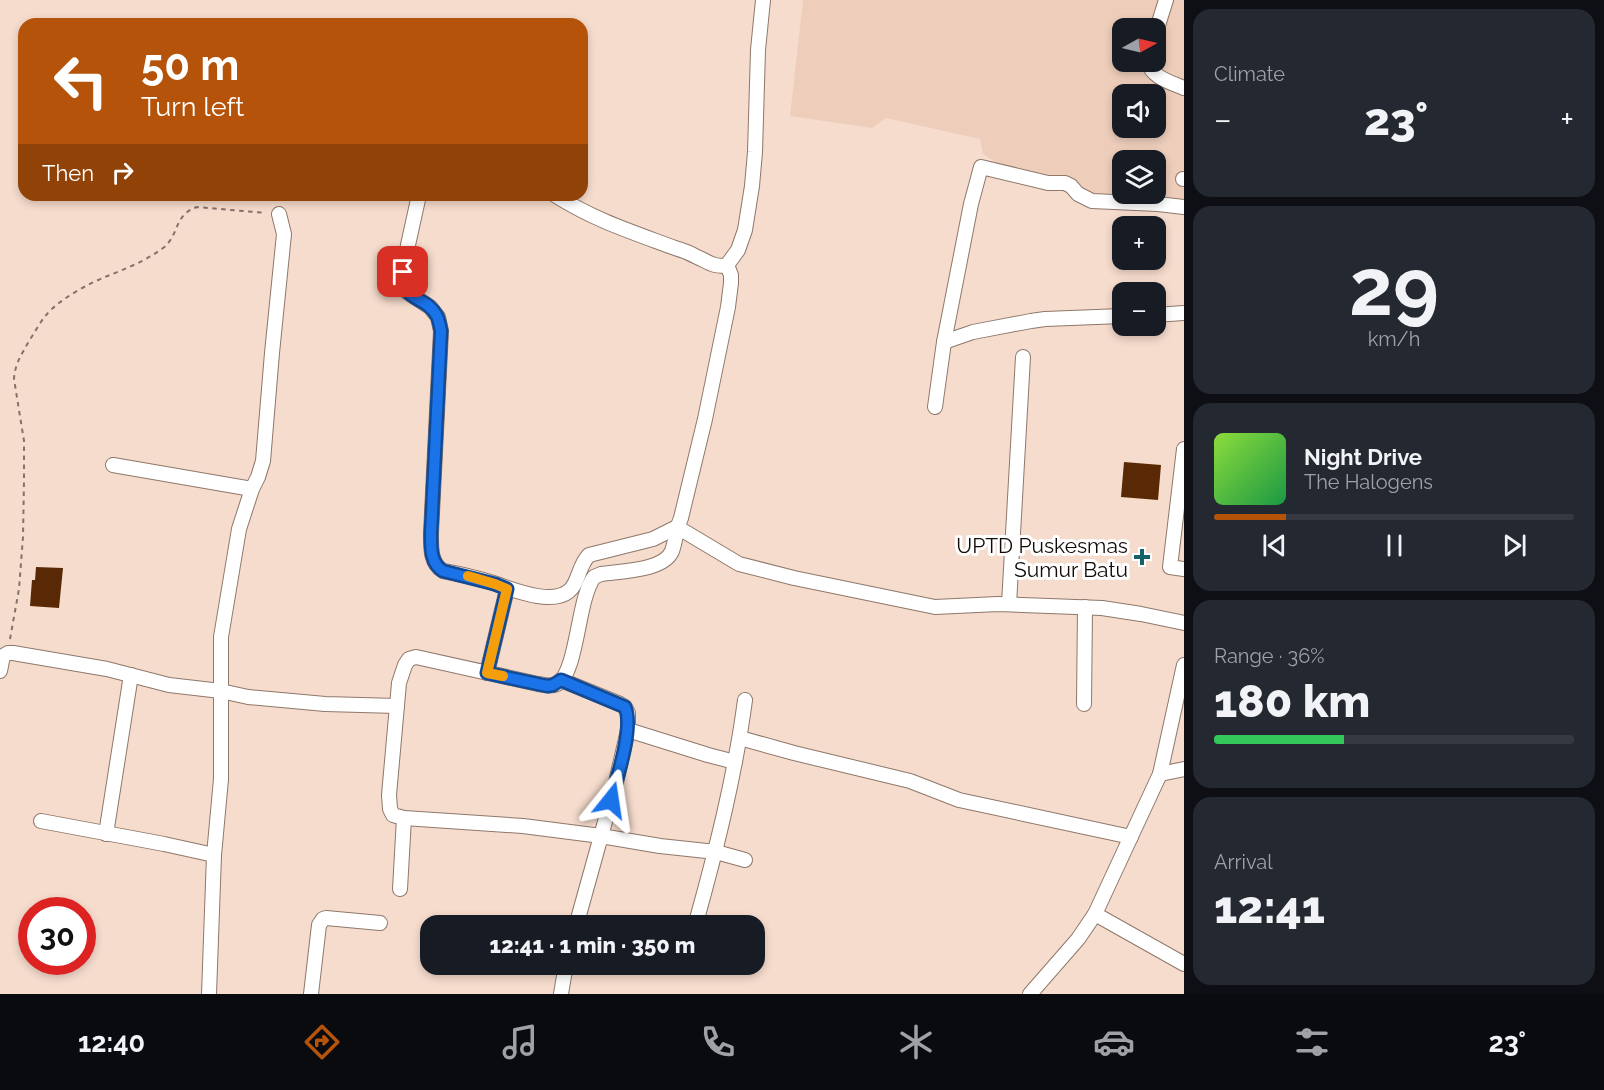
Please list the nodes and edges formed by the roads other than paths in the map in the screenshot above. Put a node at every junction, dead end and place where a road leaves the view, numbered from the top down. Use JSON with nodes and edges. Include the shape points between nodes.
{"nodes":[{"id":1,"x":763,"y":0,"type":"edge"},
{"id":2,"x":1166,"y":0,"type":"edge"},
{"id":3,"x":1160,"y":18,"type":"edge"},
{"id":4,"x":1154,"y":72,"type":"edge"},
{"id":5,"x":1184,"y":88,"type":"edge"},
{"id":6,"x":419,"y":201,"type":"edge"},
{"id":7,"x":566,"y":201,"type":"edge"},
{"id":8,"x":1184,"y":207,"type":"edge"},
{"id":9,"x":279,"y":214,"type":"road end"},
{"id":10,"x":727,"y":266,"type":"junction"},
{"id":11,"x":1184,"y":313,"type":"edge"},
{"id":12,"x":1166,"y":314,"type":"edge"},
{"id":13,"x":1112,"y":317,"type":"edge"},
{"id":14,"x":944,"y":342,"type":"junction"},
{"id":15,"x":1023,"y":357,"type":"dead end"},
{"id":16,"x":935,"y":407,"type":"dead end"},
{"id":17,"x":1184,"y":449,"type":"edge"},
{"id":18,"x":113,"y":465,"type":"dead end"},
{"id":19,"x":252,"y":489,"type":"junction"},
{"id":20,"x":676,"y":527,"type":"junction"},
{"id":21,"x":1184,"y":569,"type":"edge"},
{"id":22,"x":507,"y":589,"type":"junction"},
{"id":23,"x":1009,"y":604,"type":"junction"},
{"id":24,"x":1085,"y":608,"type":"junction"},
{"id":25,"x":1184,"y":623,"type":"edge"},
{"id":26,"x":1184,"y":665,"type":"edge"},
{"id":27,"x":0,"y":671,"type":"edge"},
{"id":28,"x":487,"y":673,"type":"junction"},
{"id":29,"x":131,"y":675,"type":"junction"},
{"id":30,"x":561,"y":680,"type":"junction"},
{"id":31,"x":221,"y":691,"type":"junction"},
{"id":32,"x":745,"y":700,"type":"dead end"},
{"id":33,"x":1084,"y":704,"type":"dead end"},
{"id":34,"x":397,"y":706,"type":"junction"},
{"id":35,"x":628,"y":730,"type":"junction"},
{"id":36,"x":740,"y":738,"type":"junction"},
{"id":37,"x":735,"y":762,"type":"junction"},
{"id":38,"x":1184,"y":769,"type":"edge"},
{"id":39,"x":1160,"y":774,"type":"junction"},
{"id":40,"x":404,"y":818,"type":"junction"},
{"id":41,"x":41,"y":821,"type":"dead end"},
{"id":42,"x":106,"y":834,"type":"junction"},
{"id":43,"x":601,"y":836,"type":"junction"},
{"id":44,"x":1131,"y":837,"type":"junction"},
{"id":45,"x":716,"y":852,"type":"junction"},
{"id":46,"x":214,"y":855,"type":"junction"},
{"id":47,"x":745,"y":860,"type":"dead end"},
{"id":48,"x":400,"y":889,"type":"dead end"},
{"id":49,"x":1095,"y":914,"type":"junction"},
{"id":50,"x":579,"y":915,"type":"edge"},
{"id":51,"x":698,"y":915,"type":"edge"},
{"id":52,"x":380,"y":923,"type":"dead end"},
{"id":53,"x":1184,"y":964,"type":"edge"},
{"id":54,"x":564,"y":975,"type":"edge"},
{"id":55,"x":209,"y":994,"type":"edge"},
{"id":56,"x":311,"y":994,"type":"edge"},
{"id":57,"x":561,"y":994,"type":"edge"},
{"id":58,"x":1030,"y":994,"type":"edge"}],
"edges":[{"from":1,"to":10,"type":"street","via":[[752,186],[745,230]]},
{"from":2,"to":3,"type":"street"},
{"from":4,"to":5,"type":"street"},
{"from":6,"to":22,"type":"street","via":[[402,282],[407,292],[438,317],[441,331],[432,556],[443,571]]},
{"from":7,"to":10,"type":"street","via":[[601,221],[713,265]]},
{"from":8,"to":14,"type":"street","via":[[1092,201],[1065,183],[1048,183],[981,167]]},
{"from":9,"to":19,"type":"street","via":[[284,234],[265,443]]},
{"from":10,"to":20,"type":"street","via":[[731,283],[728,307]]},
{"from":11,"to":12,"type":"street"},
{"from":13,"to":14,"type":"street","via":[[1031,321]]},
{"from":14,"to":16,"type":"street"},
{"from":15,"to":23,"type":"street"},
{"from":17,"to":21,"type":"street","via":[[1170,567]]},
{"from":18,"to":19,"type":"street"},
{"from":19,"to":31,"type":"street","via":[[239,529],[221,637]]},
{"from":20,"to":22,"type":"street","via":[[653,539],[589,555],[571,590],[564,594],[544,597]]},
{"from":20,"to":23,"type":"street","via":[[739,564],[794,578],[935,607]]},
{"from":20,"to":30,"type":"street","via":[[672,552],[664,561],[594,577],[569,667]]},
{"from":22,"to":28,"type":"street"},
{"from":23,"to":24,"type":"street"},
{"from":24,"to":25,"type":"street"},
{"from":24,"to":33,"type":"street"},
{"from":26,"to":39,"type":"street"},
{"from":27,"to":29,"type":"street","via":[[3,656],[12,652]]},
{"from":28,"to":30,"type":"street","via":[[547,686]]},
{"from":28,"to":34,"type":"street","via":[[416,657],[410,659],[399,683]]},
{"from":29,"to":31,"type":"street","via":[[169,685]]},
{"from":29,"to":42,"type":"street"},
{"from":30,"to":35,"type":"street","via":[[625,707]]},
{"from":31,"to":34,"type":"street","via":[[289,702]]},
{"from":31,"to":46,"type":"street","via":[[221,779]]},
{"from":32,"to":36,"type":"street"},
{"from":34,"to":40,"type":"street","via":[[389,795],[393,815]]},
{"from":35,"to":37,"type":"street"},
{"from":35,"to":43,"type":"street"},
{"from":36,"to":37,"type":"street"},
{"from":36,"to":44,"type":"street","via":[[910,781],[959,800]]},
{"from":37,"to":45,"type":"street"},
{"from":38,"to":39,"type":"street"},
{"from":39,"to":44,"type":"street"},
{"from":40,"to":43,"type":"street"},
{"from":40,"to":48,"type":"street"},
{"from":41,"to":42,"type":"street"},
{"from":42,"to":46,"type":"street"},
{"from":43,"to":45,"type":"street"},
{"from":43,"to":50,"type":"street"},
{"from":44,"to":49,"type":"street"},
{"from":45,"to":47,"type":"street"},
{"from":45,"to":51,"type":"street"},
{"from":46,"to":55,"type":"street"},
{"from":49,"to":53,"type":"street"},
{"from":49,"to":58,"type":"street"},
{"from":52,"to":56,"type":"street","via":[[323,919],[319,925]]},
{"from":54,"to":57,"type":"street"}]}
